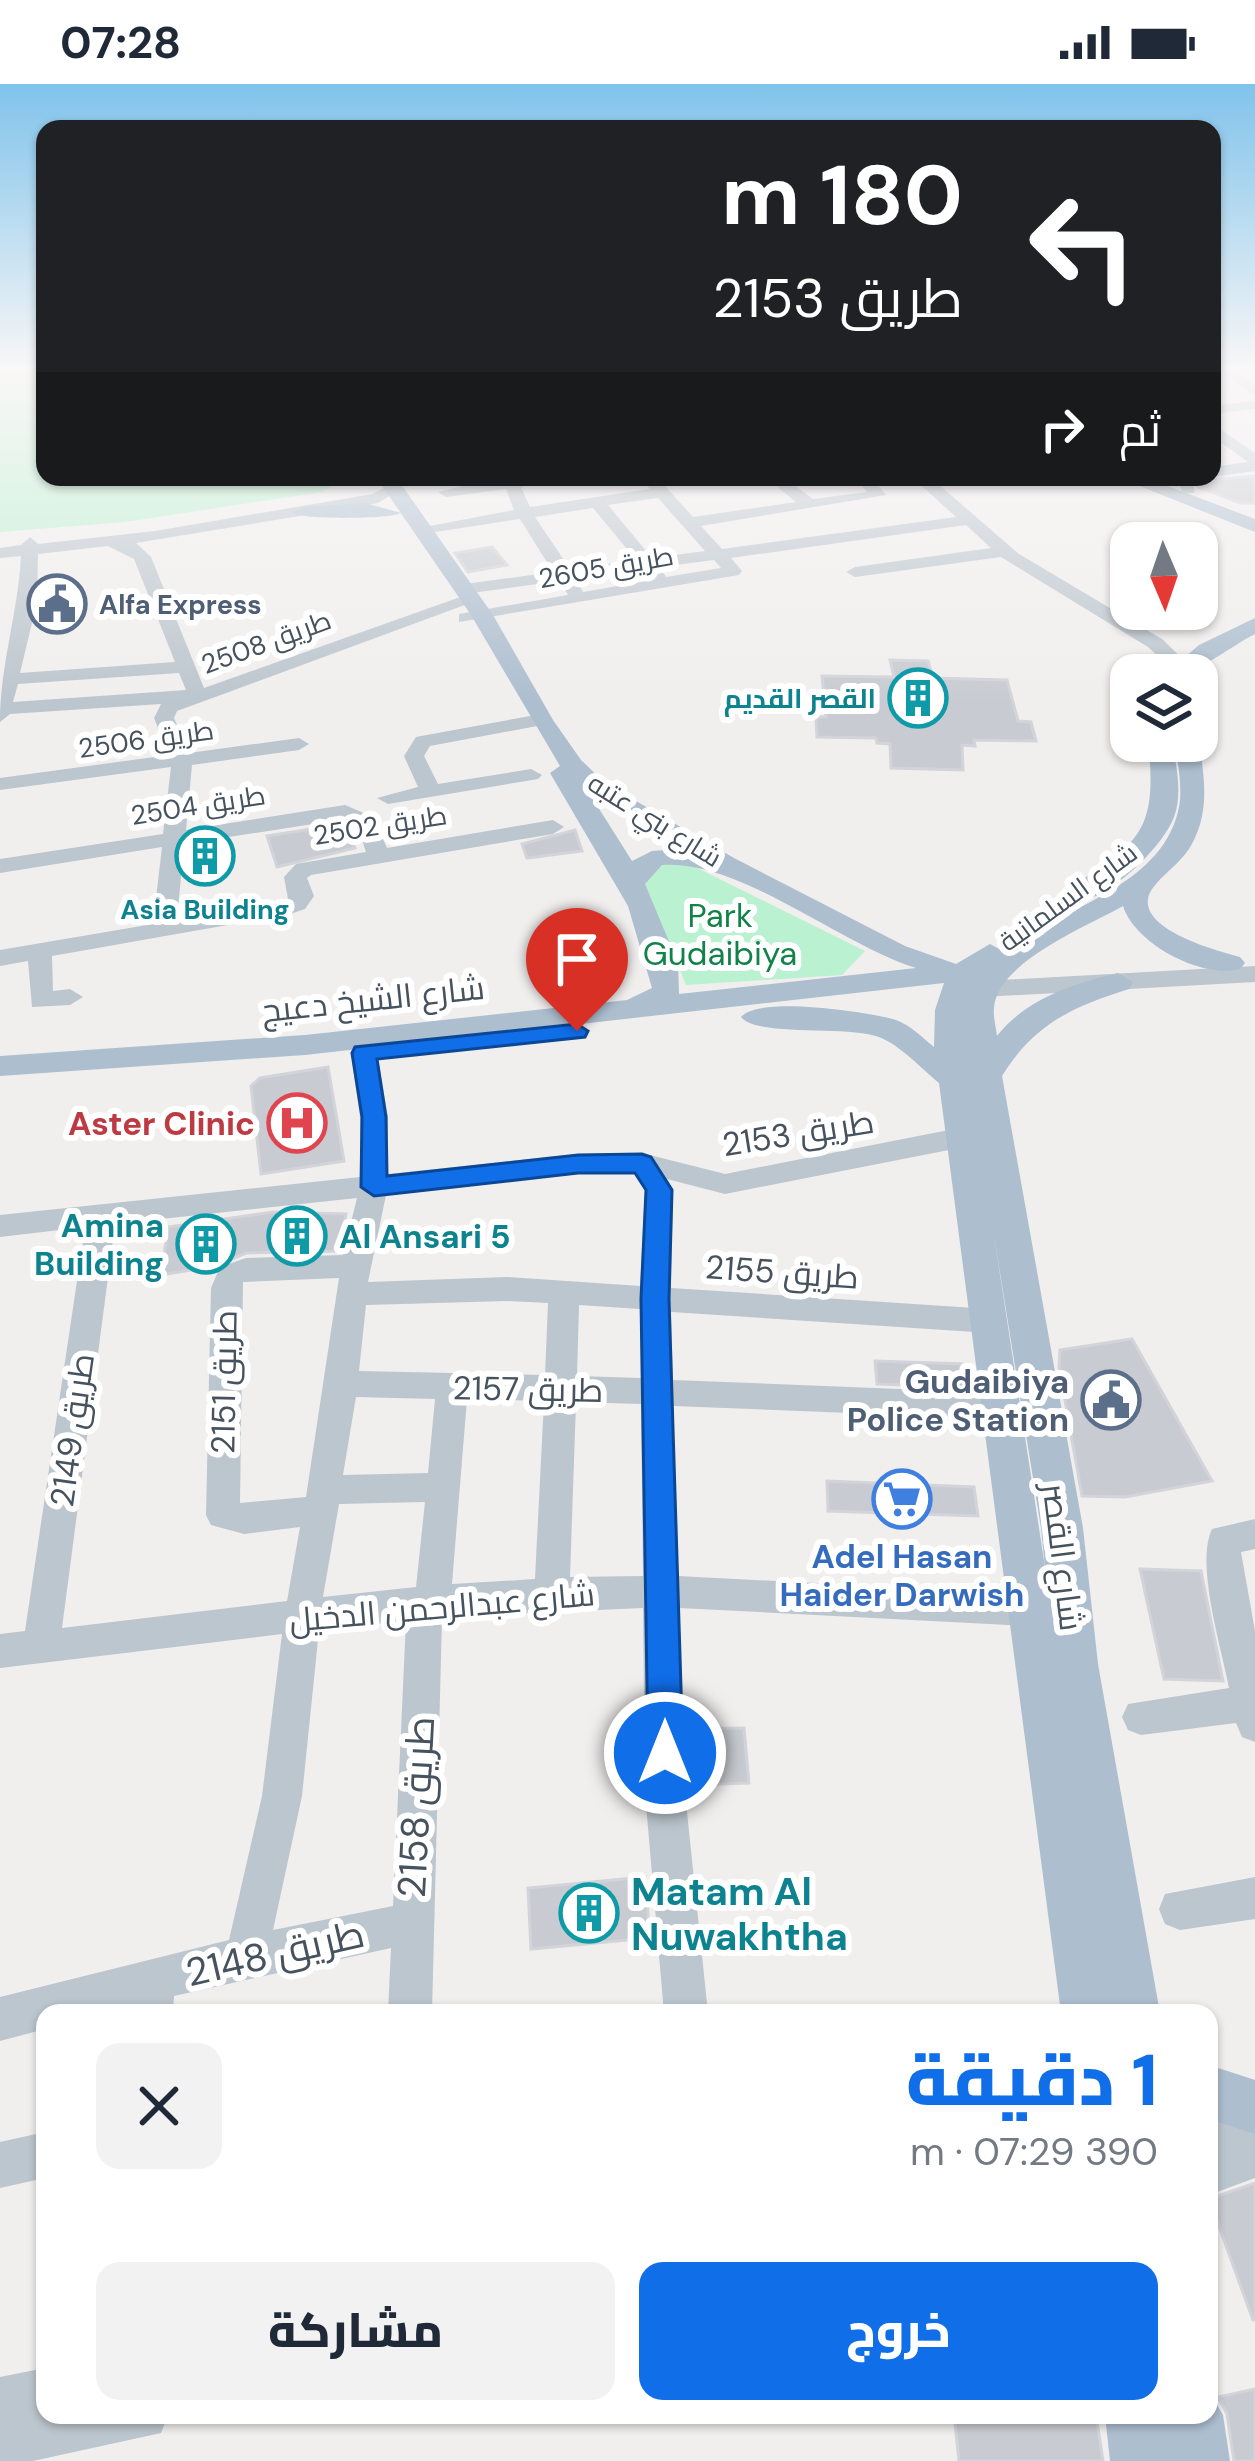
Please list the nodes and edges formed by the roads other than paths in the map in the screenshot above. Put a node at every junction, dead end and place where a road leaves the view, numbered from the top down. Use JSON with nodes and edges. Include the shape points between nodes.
{"nodes":[{"id":1,"x":478,"y":486,"type":"edge"},
{"id":2,"x":513,"y":486,"type":"edge"},
{"id":3,"x":657,"y":486,"type":"edge"},
{"id":4,"x":785,"y":486,"type":"edge"},
{"id":5,"x":870,"y":486,"type":"edge"},
{"id":6,"x":930,"y":486,"type":"edge"},
{"id":7,"x":1151,"y":486,"type":"edge"},
{"id":8,"x":1191,"y":486,"type":"edge"},
{"id":9,"x":380,"y":490,"type":"edge"},
{"id":10,"x":446,"y":492,"type":"dead end"},
{"id":11,"x":663,"y":492,"type":"junction"},
{"id":12,"x":330,"y":498,"type":"joint"},
{"id":13,"x":857,"y":499,"type":"junction"},
{"id":14,"x":597,"y":502,"type":"junction"},
{"id":15,"x":809,"y":505,"type":"junction"},
{"id":16,"x":303,"y":513,"type":"joint"},
{"id":17,"x":524,"y":513,"type":"junction"},
{"id":18,"x":1255,"y":516,"type":"edge"},
{"id":19,"x":968,"y":520,"type":"junction"},
{"id":20,"x":691,"y":522,"type":"junction"},
{"id":21,"x":1255,"y":526,"type":"edge"},
{"id":22,"x":422,"y":529,"type":"junction"},
{"id":23,"x":894,"y":530,"type":"junction"},
{"id":24,"x":155,"y":536,"type":"junction"},
{"id":25,"x":112,"y":542,"type":"junction"},
{"id":26,"x":0,"y":549,"type":"edge"},
{"id":27,"x":1004,"y":550,"type":"junction"},
{"id":28,"x":721,"y":553,"type":"junction"},
{"id":29,"x":36,"y":554,"type":"junction"},
{"id":30,"x":142,"y":557,"type":"junction"},
{"id":31,"x":646,"y":563,"type":"junction"},
{"id":32,"x":855,"y":572,"type":"dead end"},
{"id":33,"x":566,"y":575,"type":"junction"},
{"id":34,"x":664,"y":584,"type":"junction"},
{"id":35,"x":579,"y":599,"type":"junction"},
{"id":36,"x":468,"y":605,"type":"junction"},
{"id":37,"x":1255,"y":626,"type":"edge"},
{"id":38,"x":1155,"y":644,"type":"junction"},
{"id":39,"x":1255,"y":647,"type":"edge"},
{"id":40,"x":1207,"y":650,"type":"junction"},
{"id":41,"x":1164,"y":654,"type":"edge"},
{"id":42,"x":1204,"y":654,"type":"edge"},
{"id":43,"x":1218,"y":664,"type":"edge"},
{"id":44,"x":185,"y":667,"type":"junction"},
{"id":45,"x":11,"y":680,"type":"junction"},
{"id":46,"x":196,"y":697,"type":"junction"},
{"id":47,"x":1,"y":713,"type":"edge"},
{"id":48,"x":533,"y":721,"type":"junction"},
{"id":49,"x":299,"y":743,"type":"dead end"},
{"id":50,"x":182,"y":762,"type":"junction"},
{"id":51,"x":1162,"y":762,"type":"edge"},
{"id":52,"x":1189,"y":762,"type":"edge"},
{"id":53,"x":531,"y":775,"type":"dead end"},
{"id":54,"x":0,"y":784,"type":"edge"},
{"id":55,"x":431,"y":791,"type":"junction"},
{"id":56,"x":388,"y":798,"type":"dead end"},
{"id":57,"x":553,"y":827,"type":"dead end"},
{"id":58,"x":176,"y":839,"type":"junction"},
{"id":59,"x":378,"y":856,"type":"junction"},
{"id":60,"x":724,"y":864,"type":"junction"},
{"id":61,"x":0,"y":866,"type":"edge"},
{"id":62,"x":630,"y":885,"type":"junction"},
{"id":63,"x":1138,"y":886,"type":"junction"},
{"id":64,"x":164,"y":929,"type":"junction"},
{"id":65,"x":40,"y":954,"type":"junction"},
{"id":66,"x":0,"y":958,"type":"edge"},
{"id":67,"x":1239,"y":969,"type":"edge"},
{"id":68,"x":975,"y":980,"type":"junction"},
{"id":69,"x":1118,"y":982,"type":"junction"},
{"id":70,"x":1255,"y":985,"type":"edge"},
{"id":71,"x":70,"y":997,"type":"dead end"},
{"id":72,"x":630,"y":1006,"type":"junction"},
{"id":73,"x":755,"y":1017,"type":"junction"},
{"id":74,"x":364,"y":1053,"type":"junction"},
{"id":75,"x":0,"y":1066,"type":"edge"},
{"id":76,"x":969,"y":1077,"type":"junction"},
{"id":77,"x":0,"y":1083,"type":"edge"},
{"id":78,"x":964,"y":1137,"type":"junction"},
{"id":79,"x":642,"y":1163,"type":"junction"},
{"id":80,"x":374,"y":1187,"type":"junction"},
{"id":81,"x":102,"y":1213,"type":"junction"},
{"id":82,"x":0,"y":1226,"type":"edge"},
{"id":83,"x":355,"y":1280,"type":"junction"},
{"id":84,"x":564,"y":1294,"type":"junction"},
{"id":85,"x":655,"y":1299,"type":"junction"},
{"id":86,"x":990,"y":1321,"type":"junction"},
{"id":87,"x":343,"y":1384,"type":"junction"},
{"id":88,"x":452,"y":1388,"type":"junction"},
{"id":89,"x":561,"y":1388,"type":"junction"},
{"id":90,"x":658,"y":1392,"type":"junction"},
{"id":91,"x":1000,"y":1406,"type":"junction"},
{"id":92,"x":441,"y":1487,"type":"junction"},
{"id":93,"x":323,"y":1500,"type":"junction"},
{"id":94,"x":1239,"y":1537,"type":"edge"},
{"id":95,"x":664,"y":1592,"type":"junction"},
{"id":96,"x":552,"y":1593,"type":"junction"},
{"id":97,"x":429,"y":1601,"type":"junction"},
{"id":98,"x":1029,"y":1610,"type":"junction"},
{"id":99,"x":302,"y":1618,"type":"junction"},
{"id":100,"x":41,"y":1646,"type":"junction"},
{"id":101,"x":0,"y":1654,"type":"edge"},
{"id":102,"x":1253,"y":1710,"type":"edge"},
{"id":103,"x":1141,"y":1718,"type":"dead end"},
{"id":104,"x":1255,"y":1898,"type":"edge"},
{"id":105,"x":1180,"y":1909,"type":"dead end"},
{"id":106,"x":410,"y":1923,"type":"junction"},
{"id":107,"x":246,"y":1957,"type":"junction"},
{"id":108,"x":153,"y":1997,"type":"edge"},
{"id":109,"x":104,"y":2004,"type":"edge"},
{"id":110,"x":410,"y":2004,"type":"edge"},
{"id":111,"x":685,"y":2004,"type":"edge"},
{"id":112,"x":1121,"y":2004,"type":"edge"},
{"id":113,"x":1121,"y":2004,"type":"edge"},
{"id":114,"x":36,"y":2014,"type":"edge"},
{"id":115,"x":0,"y":2019,"type":"edge"},
{"id":116,"x":1218,"y":2095,"type":"edge"},
{"id":117,"x":1255,"y":2107,"type":"edge"},
{"id":118,"x":1255,"y":2119,"type":"edge"},
{"id":119,"x":1218,"y":2126,"type":"edge"},
{"id":120,"x":1255,"y":2155,"type":"edge"},
{"id":121,"x":36,"y":2157,"type":"edge"},
{"id":122,"x":0,"y":2165,"type":"edge"},
{"id":123,"x":1218,"y":2169,"type":"edge"},
{"id":124,"x":36,"y":2395,"type":"edge"},
{"id":125,"x":0,"y":2402,"type":"edge"},
{"id":126,"x":95,"y":2424,"type":"edge"},
{"id":127,"x":1147,"y":2428,"type":"edge"},
{"id":128,"x":0,"y":2442,"type":"edge"},
{"id":129,"x":1199,"y":2461,"type":"edge"}],
"edges":[{"from":1,"to":10,"type":"street"},
{"from":2,"to":17,"type":"street"},
{"from":3,"to":11,"type":"street"},
{"from":4,"to":15,"type":"street"},
{"from":5,"to":13,"type":"street","via":[[878,495]]},
{"from":6,"to":19,"type":"street"},
{"from":7,"to":21,"type":"main road"},
{"from":8,"to":18,"type":"main road"},
{"from":9,"to":12,"type":"main road"},
{"from":9,"to":16,"type":"main road"},
{"from":9,"to":22,"type":"main road","name":"شارع بني عتبه"},
{"from":9,"to":36,"type":"main road","name":"شارع بني عتبه"},
{"from":11,"to":14,"type":"street"},
{"from":11,"to":20,"type":"street"},
{"from":12,"to":29,"type":"street"},
{"from":13,"to":15,"type":"street"},
{"from":13,"to":23,"type":"street"},
{"from":14,"to":17,"type":"street"},
{"from":14,"to":31,"type":"street"},
{"from":15,"to":20,"type":"street"},
{"from":16,"to":24,"type":"street"},
{"from":17,"to":22,"type":"street"},
{"from":17,"to":33,"type":"street"},
{"from":19,"to":23,"type":"street"},
{"from":19,"to":27,"type":"street"},
{"from":20,"to":28,"type":"street"},
{"from":22,"to":36,"type":"main road","name":"شارع بني عتبه"},
{"from":23,"to":28,"type":"street"},
{"from":24,"to":25,"type":"street"},
{"from":24,"to":30,"type":"street"},
{"from":25,"to":29,"type":"street"},
{"from":25,"to":30,"type":"street"},
{"from":26,"to":29,"type":"street"},
{"from":27,"to":32,"type":"street"},
{"from":27,"to":38,"type":"street"},
{"from":28,"to":31,"type":"street"},
{"from":28,"to":34,"type":"street","name":"طريق 2605","via":[[733,571]]},
{"from":29,"to":45,"type":"street"},
{"from":30,"to":44,"type":"street"},
{"from":31,"to":33,"type":"street"},
{"from":31,"to":34,"type":"street"},
{"from":33,"to":35,"type":"street"},
{"from":33,"to":36,"type":"street"},
{"from":34,"to":35,"type":"street","name":"طريق 2605"},
{"from":35,"to":36,"type":"street","name":"طريق 2605"},
{"from":36,"to":46,"type":"street","name":"طريق 2508"},
{"from":36,"to":48,"type":"main road","name":"شارع بني عتبه"},
{"from":37,"to":40,"type":"main road"},
{"from":38,"to":40,"type":"street"},
{"from":38,"to":41,"type":"street"},
{"from":39,"to":43,"type":"main road"},
{"from":40,"to":42,"type":"main road"},
{"from":44,"to":45,"type":"street","name":"طريق 2508"},
{"from":44,"to":46,"type":"street"},
{"from":45,"to":47,"type":"street"},
{"from":46,"to":47,"type":"street","name":"طريق 2508"},
{"from":46,"to":50,"type":"street","via":[[164,713]]},
{"from":48,"to":55,"type":"street","via":[[423,741],[414,756]]},
{"from":48,"to":60,"type":"main road","name":"شارع بني عتبه","via":[[596,788]]},
{"from":48,"to":62,"type":"main road","name":"شارع بني عتبه"},
{"from":49,"to":50,"type":"street","name":"طريق 2506"},
{"from":50,"to":54,"type":"street","name":"طريق 2506"},
{"from":50,"to":58,"type":"street"},
{"from":51,"to":68,"type":"main road","name":"شارع السلمانية","via":[[1165,802],[1149,837]]},
{"from":52,"to":63,"type":"main road","name":"شارع السلمانية","via":[[1186,826]]},
{"from":53,"to":55,"type":"street"},
{"from":55,"to":56,"type":"street"},
{"from":57,"to":59,"type":"street","name":"طريق 2502"},
{"from":58,"to":59,"type":"street","name":"طريق 2504","via":[[345,812],[368,821]]},
{"from":58,"to":61,"type":"street","name":"طريق 2504"},
{"from":58,"to":64,"type":"street"},
{"from":59,"to":64,"type":"street","name":"طريق 2502","via":[[304,868],[295,877],[297,904]]},
{"from":60,"to":62,"type":"main road","via":[[650,858]]},
{"from":60,"to":68,"type":"main road","name":"شارع بني عتبه","via":[[895,952]]},
{"from":62,"to":72,"type":"main road","name":"شارع بني عتبه","via":[[668,985],[658,1000]]},
{"from":63,"to":67,"type":"main road","via":[[1134,903],[1145,926]]},
{"from":63,"to":68,"type":"main road","name":"شارع السلمانية"},
{"from":64,"to":65,"type":"street","name":"طريق 2502"},
{"from":65,"to":66,"type":"street","name":"طريق 2502"},
{"from":65,"to":71,"type":"street","via":[[41,1001]]},
{"from":67,"to":68,"type":"street","name":"شارع الشيخ دعيج"},
{"from":67,"to":69,"type":"street","name":"شارع الشيخ دعيج"},
{"from":67,"to":70,"type":"street"},
{"from":68,"to":69,"type":"street","name":"شارع الشيخ دعيج"},
{"from":68,"to":72,"type":"main road","name":"شارع الشيخ دعيج"},
{"from":68,"to":73,"type":"main road","name":"شارع الشيخ دعيج"},
{"from":68,"to":76,"type":"main road","name":"شارع القصر"},
{"from":69,"to":76,"type":"main road","via":[[1031,1015]]},
{"from":72,"to":75,"type":"main road","name":"شارع الشيخ دعيج","via":[[305,1045]]},
{"from":73,"to":74,"type":"main road","name":"شارع الشيخ دعيج"},
{"from":73,"to":76,"type":"main road","via":[[891,1029]]},
{"from":74,"to":77,"type":"main road","name":"شارع الشيخ دعيج"},
{"from":74,"to":80,"type":"street"},
{"from":76,"to":78,"type":"main road","name":"شارع القصر"},
{"from":76,"to":112,"type":"main road","name":"شارع القصر","via":[[1062,1528]]},
{"from":78,"to":79,"type":"street","name":"طريق 2153","via":[[725,1184]]},
{"from":78,"to":86,"type":"main road","name":"شارع القصر"},
{"from":79,"to":80,"type":"street","name":"طريق 2153"},
{"from":79,"to":85,"type":"street","via":[[659,1190]]},
{"from":80,"to":81,"type":"street","name":"طريق 2153"},
{"from":80,"to":83,"type":"street"},
{"from":81,"to":82,"type":"street","name":"طريق 2153"},
{"from":81,"to":100,"type":"street","name":"طريق 2149"},
{"from":83,"to":84,"type":"street","name":"طريق 2155"},
{"from":83,"to":87,"type":"street"},
{"from":83,"to":93,"type":"street","name":"طريق 2151","via":[[246,1269],[226,1288],[223,1515],[244,1519]]},
{"from":84,"to":85,"type":"street","name":"طريق 2155"},
{"from":84,"to":89,"type":"street"},
{"from":85,"to":86,"type":"street","name":"طريق 2155"},
{"from":85,"to":90,"type":"street"},
{"from":86,"to":91,"type":"main road","name":"شارع القصر"},
{"from":87,"to":88,"type":"street","name":"طريق 2157"},
{"from":87,"to":93,"type":"street"},
{"from":88,"to":89,"type":"street","name":"طريق 2157"},
{"from":88,"to":92,"type":"street","name":"طريق 2158"},
{"from":89,"to":90,"type":"street","name":"طريق 2157"},
{"from":89,"to":96,"type":"street"},
{"from":90,"to":91,"type":"street","name":"طريق 2157"},
{"from":90,"to":95,"type":"street"},
{"from":91,"to":98,"type":"main road","name":"شارع القصر"},
{"from":92,"to":93,"type":"street"},
{"from":92,"to":97,"type":"street","name":"طريق 2158"},
{"from":93,"to":99,"type":"street"},
{"from":94,"to":102,"type":"street"},
{"from":95,"to":96,"type":"street","name":"شارع عبدالرحمن الدخيل"},
{"from":95,"to":98,"type":"street","name":"شارع عبدالرحمن الدخيل"},
{"from":95,"to":111,"type":"street","via":[[665,1793]]},
{"from":96,"to":97,"type":"street","name":"شارع عبدالرحمن الدخيل"},
{"from":97,"to":99,"type":"street","name":"شارع عبدالرحمن الدخيل"},
{"from":97,"to":106,"type":"street","name":"طريق 2158"},
{"from":98,"to":113,"type":"main road","name":"شارع القصر"},
{"from":99,"to":100,"type":"street","name":"شارع عبدالرحمن الدخيل"},
{"from":99,"to":107,"type":"street","via":[[282,1796]]},
{"from":100,"to":101,"type":"street","name":"شارع عبدالرحمن الدخيل"},
{"from":102,"to":103,"type":"street"},
{"from":104,"to":105,"type":"street"},
{"from":106,"to":107,"type":"street","name":"طريق 2148"},
{"from":106,"to":110,"type":"street","name":"طريق 2158"},
{"from":107,"to":108,"type":"street","name":"طريق 2148"},
{"from":108,"to":109,"type":"street","name":"طريق 2148"},
{"from":114,"to":115,"type":"street","name":"طريق 2148"},
{"from":116,"to":117,"type":"main road"},
{"from":118,"to":119,"type":"street"},
{"from":120,"to":123,"type":"street"},
{"from":121,"to":122,"type":"street"},
{"from":124,"to":125,"type":"street"},
{"from":126,"to":128,"type":"street"},
{"from":127,"to":129,"type":"main road"}]}
